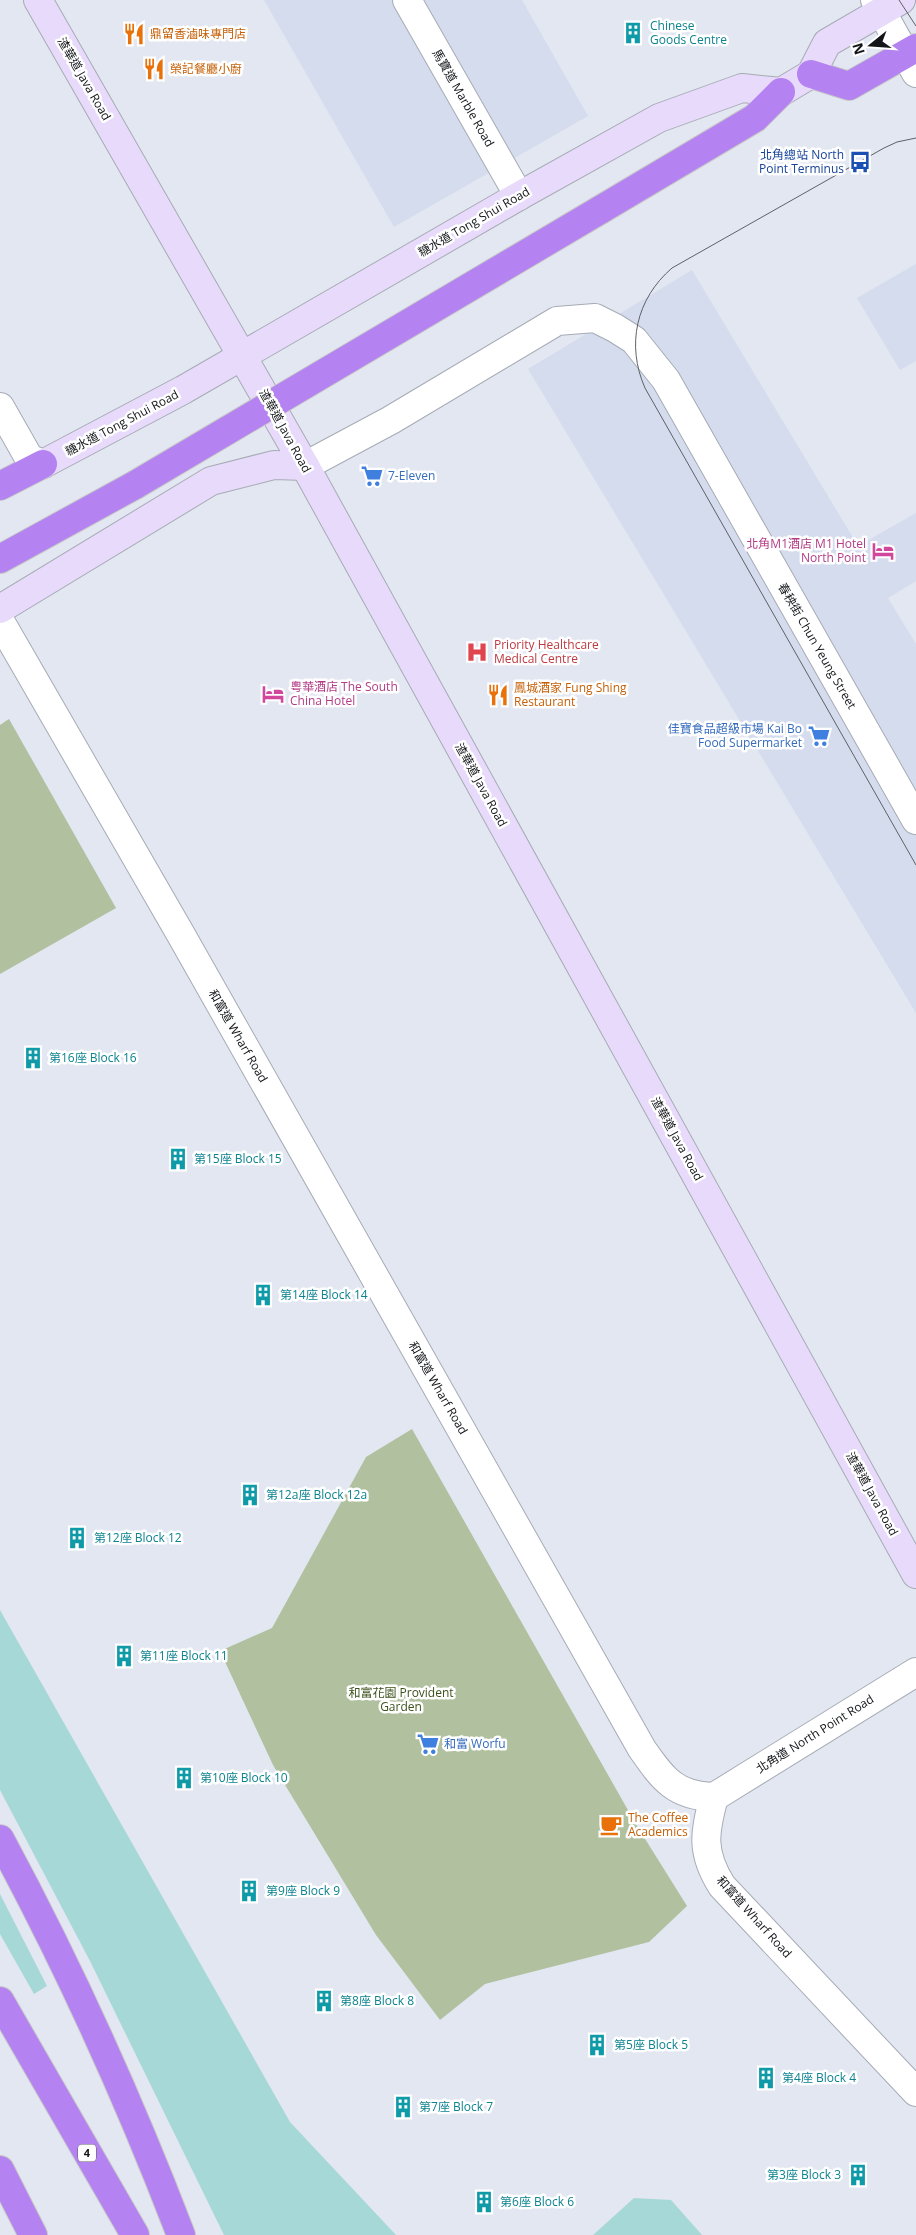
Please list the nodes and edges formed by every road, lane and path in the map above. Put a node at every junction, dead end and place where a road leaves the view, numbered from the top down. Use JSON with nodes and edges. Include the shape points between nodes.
{"nodes":[{"id":1,"x":38,"y":0,"type":"edge"},
{"id":2,"x":407,"y":0,"type":"edge"},
{"id":3,"x":885,"y":4,"type":"edge"},
{"id":4,"x":912,"y":59,"type":"edge"},
{"id":5,"x":811,"y":74,"type":"junction"},
{"id":6,"x":781,"y":92,"type":"junction"},
{"id":7,"x":519,"y":196,"type":"junction"},
{"id":8,"x":242,"y":356,"type":"junction"},
{"id":9,"x":0,"y":407,"type":"edge"},
{"id":10,"x":43,"y":464,"type":"junction"},
{"id":11,"x":305,"y":466,"type":"junction"},
{"id":12,"x":0,"y":486,"type":"edge"},
{"id":13,"x":0,"y":559,"type":"edge"},
{"id":14,"x":0,"y":609,"type":"edge"},
{"id":15,"x":0,"y":621,"type":"edge"},
{"id":16,"x":916,"y":820,"type":"edge"},
{"id":17,"x":916,"y":1574,"type":"edge"},
{"id":18,"x":916,"y":1672,"type":"edge"},
{"id":19,"x":714,"y":1797,"type":"junction"},
{"id":20,"x":0,"y":1839,"type":"edge"},
{"id":21,"x":0,"y":2001,"type":"edge"},
{"id":22,"x":916,"y":2092,"type":"edge"},
{"id":23,"x":0,"y":2170,"type":"edge"},
{"id":24,"x":0,"y":2190,"type":"edge"},
{"id":25,"x":29,"y":2228,"type":"edge"},
{"id":26,"x":135,"y":2235,"type":"edge"},
{"id":27,"x":181,"y":2235,"type":"edge"}],
"edges":[{"from":1,"to":8,"type":"main road","name":"渣華道 Java Road"},
{"from":2,"to":7,"type":"street","name":"馬寶道 Marble Road"},
{"from":3,"to":4,"type":"street"},
{"from":3,"to":5,"type":"main road","via":[[827,44]]},
{"from":4,"to":5,"type":"highway","via":[[849,86]]},
{"from":5,"to":6,"type":"main road"},
{"from":6,"to":7,"type":"main road","name":"糖水道 Tong Shui Road","via":[[742,88],[659,118]]},
{"from":6,"to":13,"type":"highway","bridge":true,"via":[[755,118],[110,500]]},
{"from":7,"to":8,"type":"main road","name":"糖水道 Tong Shui Road"},
{"from":8,"to":10,"type":"main road","name":"糖水道 Tong Shui Road"},
{"from":8,"to":11,"type":"main road","name":"渣華道 Java Road"},
{"from":9,"to":10,"type":"street","via":[[29,458]]},
{"from":10,"to":12,"type":"highway"},
{"from":11,"to":14,"type":"main road","via":[[274,465],[210,481]]},
{"from":11,"to":16,"type":"street","name":"春秧街 Chun Yeung Street","via":[[399,416],[557,321],[595,318],[615,328],[634,340],[664,378]]},
{"from":11,"to":17,"type":"main road","name":"渣華道 Java Road"},
{"from":15,"to":19,"type":"street","name":"和富道 Wharf Road","via":[[180,932],[642,1749],[660,1775],[678,1789],[696,1796]]},
{"from":18,"to":19,"type":"street","name":"北角道 North Point Road"},
{"from":19,"to":22,"type":"street","name":"和富道 Wharf Road","via":[[706,1824],[706,1851],[711,1869],[722,1886]]},
{"from":20,"to":27,"type":"highway","via":[[101,2044],[145,2141]]},
{"from":21,"to":26,"type":"highway","number":"4"},
{"from":23,"to":25,"type":"highway"},
{"from":24,"to":25,"type":"highway"}]}
